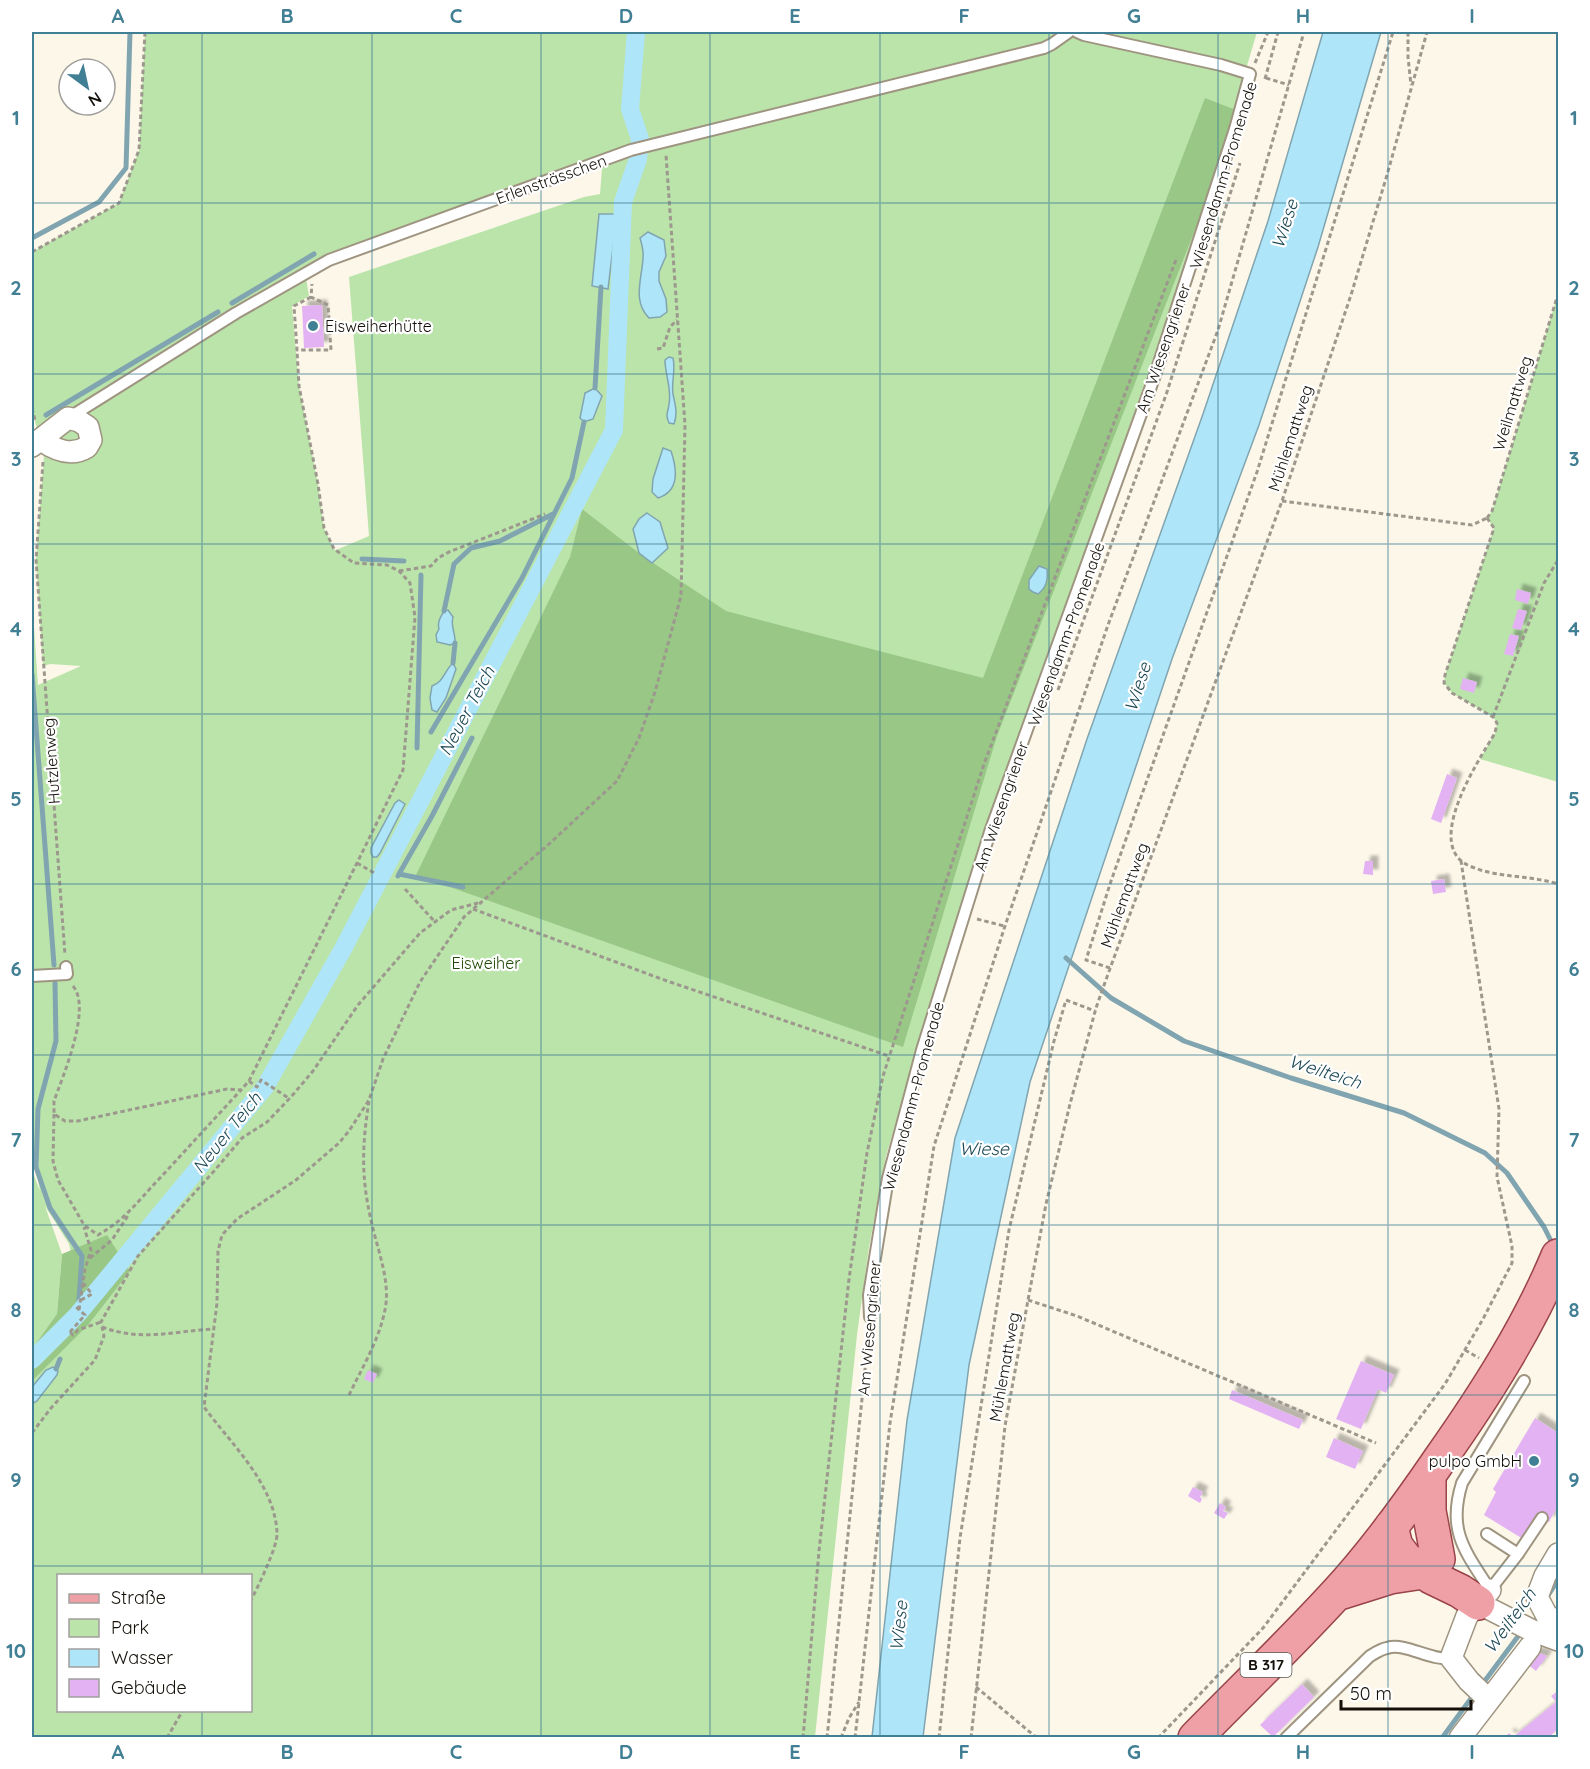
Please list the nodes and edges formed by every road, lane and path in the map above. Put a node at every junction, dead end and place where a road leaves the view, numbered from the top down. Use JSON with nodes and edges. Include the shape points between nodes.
{"nodes":[{"id":1,"x":145,"y":32,"type":"edge"},
{"id":2,"x":1069,"y":32,"type":"edge"},
{"id":3,"x":1077,"y":32,"type":"edge"},
{"id":4,"x":1268,"y":32,"type":"edge"},
{"id":5,"x":1278,"y":32,"type":"edge"},
{"id":6,"x":1304,"y":32,"type":"edge"},
{"id":7,"x":1393,"y":32,"type":"edge"},
{"id":8,"x":1408,"y":32,"type":"edge"},
{"id":9,"x":1427,"y":32,"type":"edge"},
{"id":10,"x":1250,"y":74,"type":"junction"},
{"id":11,"x":1265,"y":78,"type":"junction"},
{"id":12,"x":1289,"y":85,"type":"junction"},
{"id":13,"x":1412,"y":87,"type":"junction"},
{"id":14,"x":1262,"y":88,"type":"dead end"},
{"id":15,"x":663,"y":143,"type":"junction"},
{"id":16,"x":1241,"y":162,"type":"dead end"},
{"id":17,"x":32,"y":252,"type":"edge"},
{"id":18,"x":310,"y":271,"type":"junction"},
{"id":19,"x":1558,"y":294,"type":"edge"},
{"id":20,"x":311,"y":297,"type":"junction"},
{"id":21,"x":678,"y":319,"type":"junction"},
{"id":22,"x":657,"y":349,"type":"dead end"},
{"id":23,"x":297,"y":350,"type":"junction"},
{"id":24,"x":68,"y":418,"type":"junction"},
{"id":25,"x":36,"y":443,"type":"edge"},
{"id":26,"x":1282,"y":501,"type":"junction"},
{"id":27,"x":544,"y":514,"type":"dead end"},
{"id":28,"x":1487,"y":518,"type":"junction"},
{"id":29,"x":1558,"y":560,"type":"edge"},
{"id":30,"x":399,"y":572,"type":"junction"},
{"id":31,"x":1055,"y":697,"type":"dead end"},
{"id":32,"x":1493,"y":717,"type":"junction"},
{"id":33,"x":1461,"y":861,"type":"junction"},
{"id":34,"x":357,"y":863,"type":"junction"},
{"id":35,"x":376,"y":874,"type":"dead end"},
{"id":36,"x":1558,"y":884,"type":"edge"},
{"id":37,"x":405,"y":889,"type":"dead end"},
{"id":38,"x":480,"y":903,"type":"junction"},
{"id":39,"x":473,"y":909,"type":"junction"},
{"id":40,"x":977,"y":918,"type":"dead end"},
{"id":41,"x":435,"y":922,"type":"junction"},
{"id":42,"x":1005,"y":926,"type":"junction"},
{"id":43,"x":1110,"y":968,"type":"junction"},
{"id":44,"x":67,"y":970,"type":"junction"},
{"id":45,"x":32,"y":976,"type":"edge"},
{"id":46,"x":1096,"y":1010,"type":"junction"},
{"id":47,"x":889,"y":1056,"type":"dead end"},
{"id":48,"x":249,"y":1081,"type":"junction"},
{"id":49,"x":241,"y":1090,"type":"junction"},
{"id":50,"x":290,"y":1099,"type":"junction"},
{"id":51,"x":369,"y":1100,"type":"junction"},
{"id":52,"x":54,"y":1114,"type":"junction"},
{"id":53,"x":131,"y":1211,"type":"junction"},
{"id":54,"x":84,"y":1225,"type":"junction"},
{"id":55,"x":88,"y":1258,"type":"junction"},
{"id":56,"x":1555,"y":1263,"type":"edge"},
{"id":57,"x":83,"y":1283,"type":"junction"},
{"id":58,"x":81,"y":1300,"type":"junction"},
{"id":59,"x":1028,"y":1300,"type":"junction"},
{"id":60,"x":75,"y":1306,"type":"dead end"},
{"id":61,"x":79,"y":1310,"type":"junction"},
{"id":62,"x":870,"y":1317,"type":"joint"},
{"id":63,"x":102,"y":1324,"type":"junction"},
{"id":64,"x":214,"y":1329,"type":"junction"},
{"id":65,"x":1524,"y":1381,"type":"dead end"},
{"id":66,"x":349,"y":1395,"type":"dead end"},
{"id":67,"x":32,"y":1433,"type":"edge"},
{"id":68,"x":1377,"y":1443,"type":"dead end"},
{"id":69,"x":1429,"y":1475,"type":"junction"},
{"id":70,"x":1542,"y":1518,"type":"dead end"},
{"id":71,"x":1391,"y":1527,"type":"junction"},
{"id":72,"x":1487,"y":1534,"type":"dead end"},
{"id":73,"x":1518,"y":1554,"type":"junction"},
{"id":74,"x":1558,"y":1554,"type":"edge"},
{"id":75,"x":1430,"y":1565,"type":"junction"},
{"id":76,"x":1336,"y":1594,"type":"junction"},
{"id":77,"x":1476,"y":1595,"type":"junction"},
{"id":78,"x":252,"y":1598,"type":"edge"},
{"id":79,"x":1537,"y":1627,"type":"edge"},
{"id":80,"x":1558,"y":1640,"type":"edge"},
{"id":81,"x":1451,"y":1658,"type":"junction"},
{"id":82,"x":976,"y":1687,"type":"junction"},
{"id":83,"x":860,"y":1700,"type":"junction"},
{"id":84,"x":1490,"y":1700,"type":"junction"},
{"id":85,"x":182,"y":1712,"type":"edge"},
{"id":86,"x":167,"y":1737,"type":"edge"},
{"id":87,"x":827,"y":1737,"type":"edge"},
{"id":88,"x":841,"y":1737,"type":"edge"},
{"id":89,"x":855,"y":1737,"type":"edge"},
{"id":90,"x":939,"y":1737,"type":"edge"},
{"id":91,"x":971,"y":1737,"type":"edge"},
{"id":92,"x":1037,"y":1737,"type":"edge"},
{"id":93,"x":1158,"y":1737,"type":"edge"},
{"id":94,"x":1195,"y":1737,"type":"edge"},
{"id":95,"x":1286,"y":1737,"type":"edge"},
{"id":96,"x":1460,"y":1737,"type":"edge"}],
"edges":[{"from":1,"to":17,"type":"path","via":[[139,150],[119,203]]},
{"from":2,"to":15,"type":"lane","name":"Erlensträsschen","via":[[1044,48]]},
{"from":3,"to":10,"type":"lane"},
{"from":4,"to":10,"type":"path","name":"Wiesendamm-Promenade"},
{"from":5,"to":11,"type":"path","name":"Wiesendamm-Promenade"},
{"from":6,"to":12,"type":"path"},
{"from":7,"to":43,"type":"path","via":[[1257,472],[1086,960]]},
{"from":8,"to":13,"type":"path"},
{"from":9,"to":13,"type":"path"},
{"from":10,"to":62,"type":"lane","name":"Am Wiesengriener","via":[[1154,378],[990,832],[922,1050],[888,1178],[869,1295]]},
{"from":11,"to":12,"type":"path"},
{"from":11,"to":14,"type":"path","name":"Wiesendamm-Promenade"},
{"from":12,"to":42,"type":"path","via":[[1218,330],[1108,625]]},
{"from":13,"to":26,"type":"path","name":"Mühlemattweg","via":[[1351,295]]},
{"from":15,"to":18,"type":"lane","name":"Erlensträsschen","via":[[631,150],[329,260]]},
{"from":15,"to":21,"type":"path"},
{"from":16,"to":31,"type":"path","name":"Wiesendamm-Promenade","via":[[1166,395]]},
{"from":18,"to":20,"type":"path"},
{"from":18,"to":24,"type":"lane","name":"Erlensträsschen"},
{"from":19,"to":28,"type":"path","name":"Weilmattweg"},
{"from":20,"to":23,"type":"path","via":[[294,306]]},
{"from":20,"to":23,"type":"path","via":[[328,305],[331,350]]},
{"from":21,"to":22,"type":"path","via":[[670,327],[663,348]]},
{"from":21,"to":38,"type":"path","via":[[685,425],[681,596],[655,692],[639,738],[617,781]]},
{"from":23,"to":30,"type":"path","via":[[299,386],[324,528],[334,549],[354,563],[387,565]]},
{"from":24,"to":25,"type":"street","name":"Erlensträsschen"},
{"from":24,"to":25,"type":"street","via":[[88,427],[91,440],[87,447],[72,453]]},
{"from":25,"to":44,"type":"path","name":"Hutzlenweg","via":[[44,455],[36,560]]},
{"from":26,"to":28,"type":"path","via":[[1472,525]]},
{"from":26,"to":43,"type":"path","name":"Mühlemattweg"},
{"from":27,"to":30,"type":"path","via":[[449,552],[431,566]]},
{"from":28,"to":32,"type":"path","via":[[1494,528],[1444,683],[1452,693]]},
{"from":29,"to":32,"type":"path","via":[[1544,583]]},
{"from":30,"to":34,"type":"path","via":[[410,583],[415,617],[403,770]]},
{"from":32,"to":33,"type":"path","via":[[1496,733],[1451,822],[1453,843]]},
{"from":33,"to":36,"type":"path","via":[[1470,867]]},
{"from":33,"to":93,"type":"path","via":[[1499,1108],[1497,1177],[1512,1263],[1445,1384],[1263,1628]]},
{"from":34,"to":35,"type":"path"},
{"from":34,"to":48,"type":"path"},
{"from":37,"to":41,"type":"path"},
{"from":38,"to":39,"type":"path"},
{"from":38,"to":41,"type":"path","via":[[451,910]]},
{"from":39,"to":47,"type":"path","via":[[667,981]]},
{"from":39,"to":51,"type":"path","via":[[420,982],[383,1059]]},
{"from":40,"to":42,"type":"path"},
{"from":41,"to":50,"type":"path","via":[[420,933],[358,1005]]},
{"from":42,"to":83,"type":"path","via":[[934,1146],[890,1424]]},
{"from":43,"to":46,"type":"path","name":"Mühlemattweg"},
{"from":44,"to":45,"type":"lane"},
{"from":44,"to":52,"type":"path","name":"Hutzlenweg","via":[[68,980],[78,991],[79,1026],[54,1101]]},
{"from":46,"to":59,"type":"path","name":"Mühlemattweg","via":[[1049,1193]]},
{"from":46,"to":90,"type":"path","via":[[1066,1000],[1009,1230],[960,1538]]},
{"from":48,"to":49,"type":"path"},
{"from":48,"to":50,"type":"path","via":[[257,1087],[262,1081]]},
{"from":49,"to":52,"type":"path","via":[[227,1089],[78,1121],[65,1122]]},
{"from":49,"to":53,"type":"path"},
{"from":50,"to":63,"type":"path","via":[[267,1122],[242,1138],[163,1226],[138,1256]]},
{"from":51,"to":64,"type":"path","via":[[339,1143],[296,1180],[237,1219],[222,1235]]},
{"from":51,"to":66,"type":"path","via":[[363,1176],[385,1282],[386,1310]]},
{"from":52,"to":54,"type":"path","name":"Hutzlenweg","via":[[53,1161],[58,1180]]},
{"from":53,"to":54,"type":"path","via":[[98,1235]]},
{"from":53,"to":55,"type":"path","via":[[112,1240]]},
{"from":54,"to":55,"type":"path","name":"Hutzlenweg","via":[[91,1250]]},
{"from":55,"to":57,"type":"path","name":"Hutzlenweg"},
{"from":56,"to":69,"type":"main road","number":"B 317","via":[[1526,1325]]},
{"from":57,"to":58,"type":"path"},
{"from":57,"to":58,"type":"path","via":[[92,1294]]},
{"from":58,"to":61,"type":"path"},
{"from":59,"to":68,"type":"path","via":[[1077,1316]]},
{"from":59,"to":82,"type":"path","name":"Mühlemattweg","via":[[1005,1426]]},
{"from":60,"to":61,"type":"path"},
{"from":61,"to":63,"type":"path","via":[[85,1315],[70,1332],[73,1335]]},
{"from":62,"to":87,"type":"path","name":"Am Wiesengriener"},
{"from":63,"to":64,"type":"path","via":[[118,1332],[143,1336]]},
{"from":63,"to":67,"type":"path","via":[[104,1336],[95,1360]]},
{"from":64,"to":78,"type":"path","via":[[204,1407],[268,1494],[278,1535]]},
{"from":65,"to":77,"type":"lane","via":[[1462,1483],[1458,1496],[1460,1538]]},
{"from":69,"to":71,"type":"main road","number":"B 317"},
{"from":69,"to":75,"type":"main road"},
{"from":70,"to":73,"type":"lane"},
{"from":71,"to":75,"type":"main road","via":[[1396,1546],[1405,1558]]},
{"from":71,"to":76,"type":"main road","number":"B 317"},
{"from":72,"to":73,"type":"lane"},
{"from":73,"to":77,"type":"lane"},
{"from":74,"to":79,"type":"street","via":[[1538,1597]]},
{"from":75,"to":76,"type":"main road"},
{"from":75,"to":77,"type":"main road"},
{"from":76,"to":94,"type":"main road","number":"B 317"},
{"from":77,"to":79,"type":"street"},
{"from":77,"to":81,"type":"street"},
{"from":79,"to":80,"type":"street"},
{"from":79,"to":84,"type":"street"},
{"from":81,"to":84,"type":"street"},
{"from":81,"to":95,"type":"lane","via":[[1440,1660],[1397,1646],[1386,1648],[1370,1656]]},
{"from":82,"to":91,"type":"path","name":"Mühlemattweg"},
{"from":82,"to":92,"type":"path"},
{"from":83,"to":88,"type":"path"},
{"from":83,"to":89,"type":"path"},
{"from":84,"to":96,"type":"street"},
{"from":85,"to":86,"type":"path"}]}
